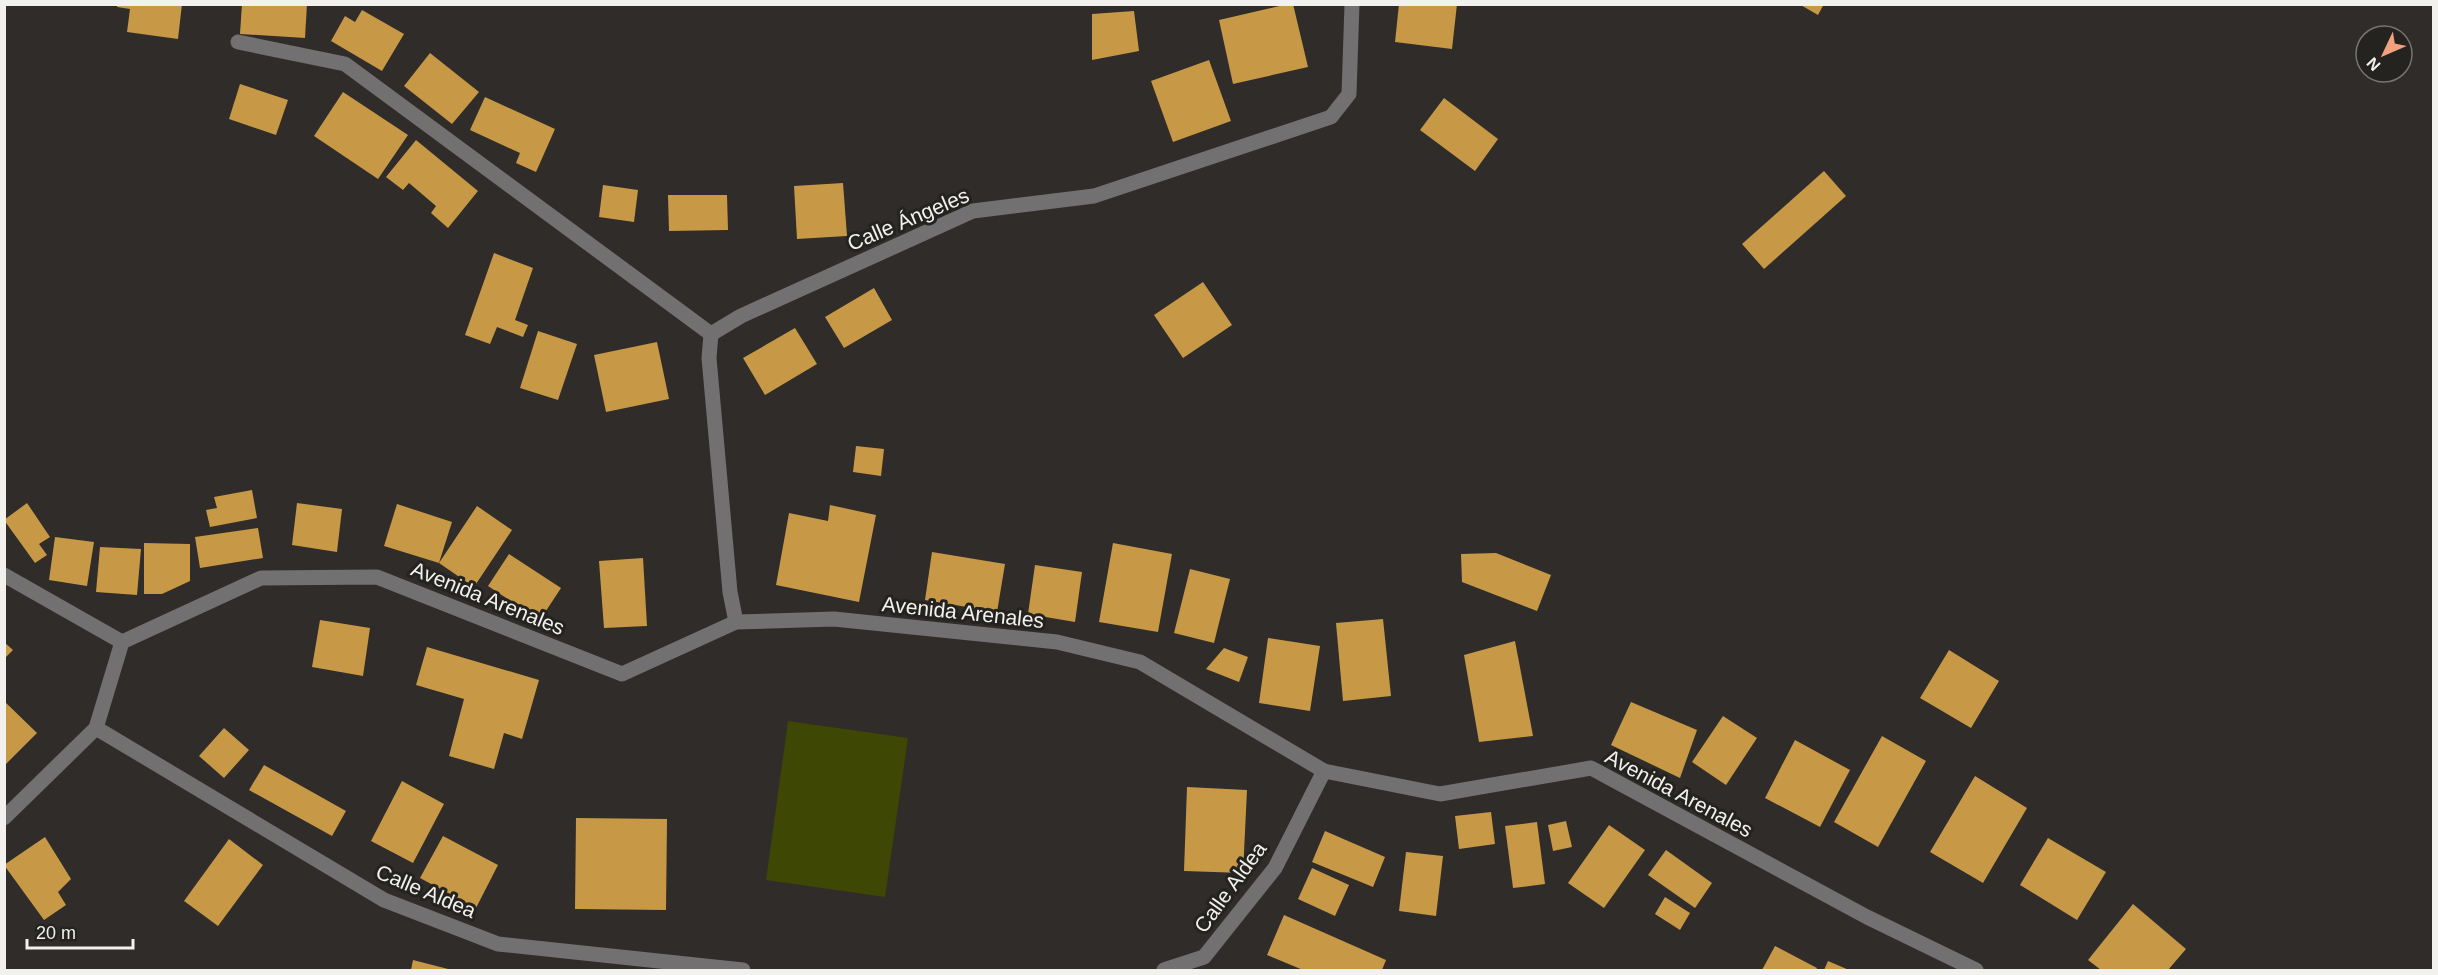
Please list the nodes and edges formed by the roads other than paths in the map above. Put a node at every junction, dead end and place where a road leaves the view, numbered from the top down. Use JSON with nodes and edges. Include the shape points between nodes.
{"nodes":[{"id":1,"x":1352,"y":4,"type":"edge"},
{"id":2,"x":238,"y":42,"type":"dead end"},
{"id":3,"x":711,"y":334,"type":"junction"},
{"id":4,"x":4,"y":575,"type":"edge"},
{"id":5,"x":736,"y":622,"type":"junction"},
{"id":6,"x":122,"y":642,"type":"junction"},
{"id":7,"x":96,"y":728,"type":"junction"},
{"id":8,"x":1324,"y":771,"type":"junction"},
{"id":9,"x":4,"y":818,"type":"edge"},
{"id":10,"x":743,"y":970,"type":"edge"},
{"id":11,"x":1164,"y":970,"type":"edge"},
{"id":12,"x":1976,"y":970,"type":"edge"}],
"edges":[{"from":1,"to":3,"type":"street","name":"Calle Ángeles","via":[[1349,94],[1331,117],[1094,196],[973,211],[741,316]]},
{"from":2,"to":3,"type":"street","via":[[345,64]]},
{"from":3,"to":5,"type":"street","via":[[709,358]]},
{"from":4,"to":6,"type":"street"},
{"from":5,"to":6,"type":"street","name":"Avenida Arenales","via":[[622,674],[377,577],[261,578]]},
{"from":5,"to":8,"type":"street","name":"Avenida Arenales","via":[[834,619],[1057,642],[1140,662]]},
{"from":6,"to":7,"type":"street"},
{"from":7,"to":9,"type":"street"},
{"from":7,"to":10,"type":"street","name":"Calle Aldea","via":[[384,900],[498,944]]},
{"from":8,"to":11,"type":"street","name":"Calle Aldea","via":[[1275,868],[1204,957]]},
{"from":8,"to":12,"type":"street","name":"Avenida Arenales","via":[[1440,794],[1591,768],[1867,917]]}]}
